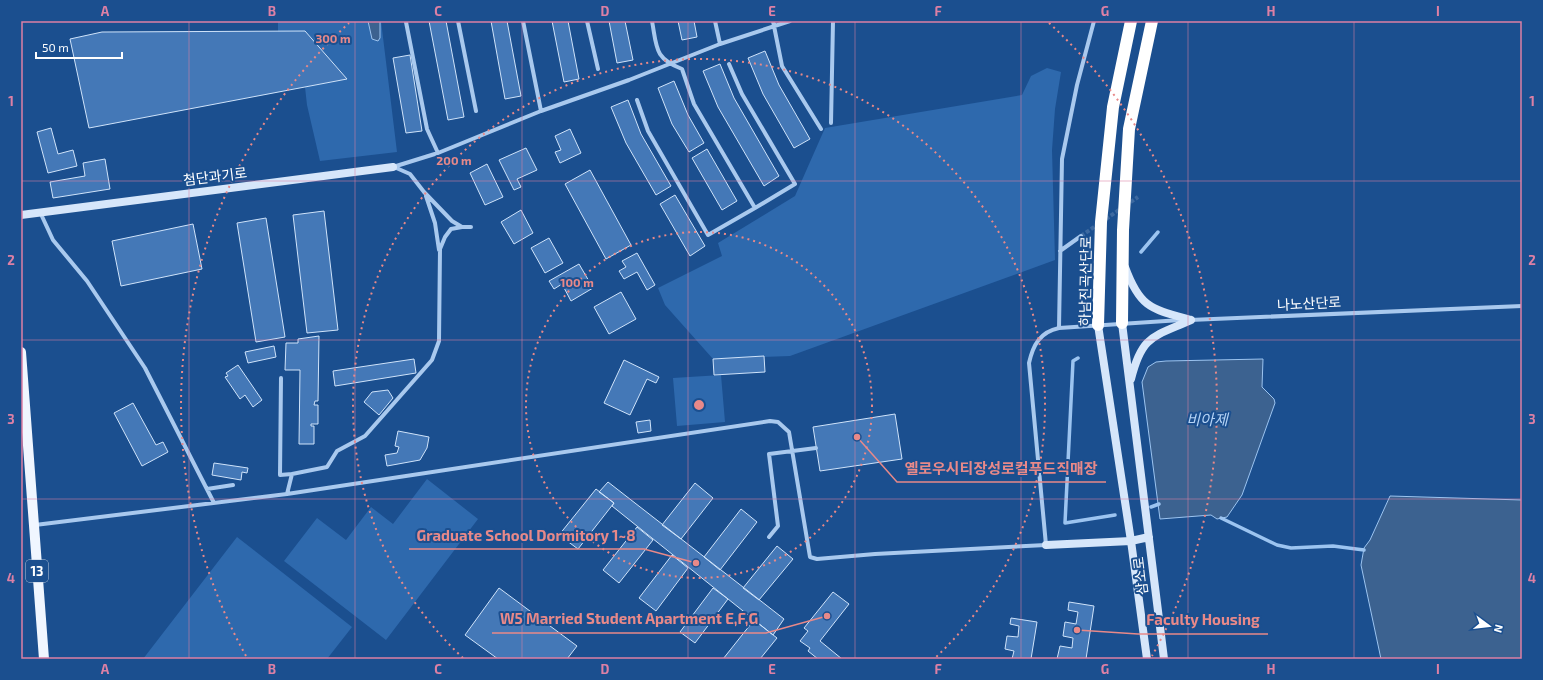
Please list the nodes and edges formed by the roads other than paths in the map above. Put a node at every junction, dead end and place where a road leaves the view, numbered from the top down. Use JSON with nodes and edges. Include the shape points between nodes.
{"nodes":[{"id":1,"x":458,"y":21,"type":"edge"},
{"id":2,"x":523,"y":21,"type":"edge"},
{"id":3,"x":587,"y":21,"type":"edge"},
{"id":4,"x":652,"y":21,"type":"edge"},
{"id":5,"x":715,"y":21,"type":"edge"},
{"id":6,"x":790,"y":21,"type":"edge"},
{"id":7,"x":832,"y":21,"type":"edge"},
{"id":8,"x":1094,"y":21,"type":"edge"},
{"id":9,"x":1131,"y":21,"type":"edge"},
{"id":10,"x":1152,"y":21,"type":"edge"},
{"id":11,"x":406,"y":22,"type":"edge"},
{"id":12,"x":773,"y":23,"type":"edge"},
{"id":13,"x":720,"y":44,"type":"junction"},
{"id":14,"x":670,"y":64,"type":"junction"},
{"id":15,"x":729,"y":64,"type":"dead end"},
{"id":16,"x":598,"y":69,"type":"dead end"},
{"id":17,"x":637,"y":100,"type":"dead end"},
{"id":18,"x":476,"y":111,"type":"dead end"},
{"id":19,"x":541,"y":111,"type":"junction"},
{"id":20,"x":831,"y":124,"type":"dead end"},
{"id":21,"x":821,"y":129,"type":"dead end"},
{"id":22,"x":438,"y":153,"type":"junction"},
{"id":23,"x":393,"y":167,"type":"junction"},
{"id":24,"x":424,"y":192,"type":"junction"},
{"id":25,"x":755,"y":208,"type":"junction"},
{"id":26,"x":40,"y":212,"type":"junction"},
{"id":27,"x":21,"y":215,"type":"edge"},
{"id":28,"x":462,"y":227,"type":"junction"},
{"id":29,"x":471,"y":227,"type":"dead end"},
{"id":30,"x":1082,"y":236,"type":"tunnel mouth"},
{"id":31,"x":1060,"y":251,"type":"junction"},
{"id":32,"x":439,"y":253,"type":"junction"},
{"id":33,"x":1123,"y":262,"type":"junction"},
{"id":34,"x":1522,"y":306,"type":"edge"},
{"id":35,"x":1191,"y":320,"type":"junction"},
{"id":36,"x":1122,"y":323,"type":"junction"},
{"id":37,"x":1098,"y":325,"type":"junction"},
{"id":38,"x":1059,"y":328,"type":"junction"},
{"id":39,"x":21,"y":352,"type":"edge"},
{"id":40,"x":22,"y":373,"type":"edge"},
{"id":41,"x":281,"y":378,"type":"dead end"},
{"id":42,"x":1130,"y":384,"type":"junction"},
{"id":43,"x":816,"y":448,"type":"dead end"},
{"id":44,"x":792,"y":451,"type":"junction"},
{"id":45,"x":292,"y":474,"type":"junction"},
{"id":46,"x":233,"y":485,"type":"dead end"},
{"id":47,"x":207,"y":489,"type":"junction"},
{"id":48,"x":287,"y":494,"type":"junction"},
{"id":49,"x":214,"y":503,"type":"junction"},
{"id":50,"x":33,"y":525,"type":"junction"},
{"id":51,"x":769,"y":537,"type":"dead end"},
{"id":52,"x":1149,"y":537,"type":"junction"},
{"id":53,"x":1132,"y":541,"type":"junction"},
{"id":54,"x":1046,"y":544,"type":"junction"},
{"id":55,"x":44,"y":659,"type":"edge"},
{"id":56,"x":1148,"y":659,"type":"edge"},
{"id":57,"x":1164,"y":659,"type":"edge"}],
"edges":[{"from":1,"to":18,"type":"street"},
{"from":2,"to":19,"type":"street"},
{"from":3,"to":16,"type":"street"},
{"from":4,"to":14,"type":"street","via":[[660,57]]},
{"from":5,"to":13,"type":"street"},
{"from":6,"to":12,"type":"street"},
{"from":7,"to":20,"type":"street"},
{"from":8,"to":31,"type":"street","via":[[1077,85],[1062,159]]},
{"from":9,"to":37,"type":"highway","name":"하남진곡산단로","via":[[1113,106],[1101,222]]},
{"from":10,"to":33,"type":"highway","via":[[1129,129]]},
{"from":11,"to":22,"type":"street","via":[[427,129]]},
{"from":12,"to":13,"type":"street"},
{"from":12,"to":21,"type":"street","via":[[782,66]]},
{"from":13,"to":14,"type":"street"},
{"from":14,"to":19,"type":"street"},
{"from":14,"to":25,"type":"street","via":[[682,69],[694,104]]},
{"from":15,"to":25,"type":"street","via":[[742,94],[794,184]]},
{"from":17,"to":25,"type":"street","via":[[648,131],[708,235]]},
{"from":19,"to":22,"type":"street"},
{"from":22,"to":23,"type":"street"},
{"from":23,"to":24,"type":"street","via":[[410,174]]},
{"from":23,"to":26,"type":"street","name":"첨단과기로"},
{"from":24,"to":28,"type":"street","via":[[452,222]]},
{"from":24,"to":32,"type":"street","via":[[435,222]]},
{"from":26,"to":27,"type":"street","name":"첨단과기로"},
{"from":26,"to":47,"type":"street","via":[[53,240],[87,281],[146,368]]},
{"from":28,"to":29,"type":"street"},
{"from":28,"to":32,"type":"street","via":[[456,227],[448,233]]},
{"from":30,"to":31,"type":"street"},
{"from":31,"to":38,"type":"street"},
{"from":32,"to":45,"type":"street","via":[[438,341],[432,360],[365,436],[337,451],[327,467]]},
{"from":33,"to":35,"type":"street","via":[[1132,287],[1149,306]]},
{"from":33,"to":36,"type":"highway"},
{"from":34,"to":35,"type":"street","name":"나노산단로"},
{"from":35,"to":36,"type":"street","name":"나노산단로"},
{"from":35,"to":42,"type":"street","via":[[1154,337],[1142,347],[1136,358]]},
{"from":36,"to":37,"type":"street","name":"나노산단로"},
{"from":36,"to":42,"type":"street"},
{"from":37,"to":38,"type":"street","name":"나노산단로"},
{"from":37,"to":53,"type":"street","name":"하남진곡산단로"},
{"from":38,"to":54,"type":"street","name":"나노산단로","via":[[1048,330],[1040,337],[1032,348],[1029,363]]},
{"from":39,"to":40,"type":"main road","number":"13"},
{"from":40,"to":50,"type":"main road","number":"13"},
{"from":41,"to":45,"type":"street","via":[[280,475]]},
{"from":42,"to":52,"type":"street"},
{"from":43,"to":44,"type":"street"},
{"from":44,"to":48,"type":"street","via":[[787,429],[778,422],[770,421]]},
{"from":44,"to":51,"type":"street","via":[[769,454],[778,526]]},
{"from":44,"to":54,"type":"street","via":[[810,557],[817,559]]},
{"from":45,"to":48,"type":"street"},
{"from":46,"to":47,"type":"street"},
{"from":47,"to":49,"type":"street"},
{"from":48,"to":49,"type":"street"},
{"from":49,"to":50,"type":"street"},
{"from":50,"to":55,"type":"main road","number":"13"},
{"from":52,"to":53,"type":"street"},
{"from":52,"to":57,"type":"street","name":"삼소로"},
{"from":53,"to":54,"type":"street"},
{"from":53,"to":56,"type":"street","name":"삼소로"}]}
